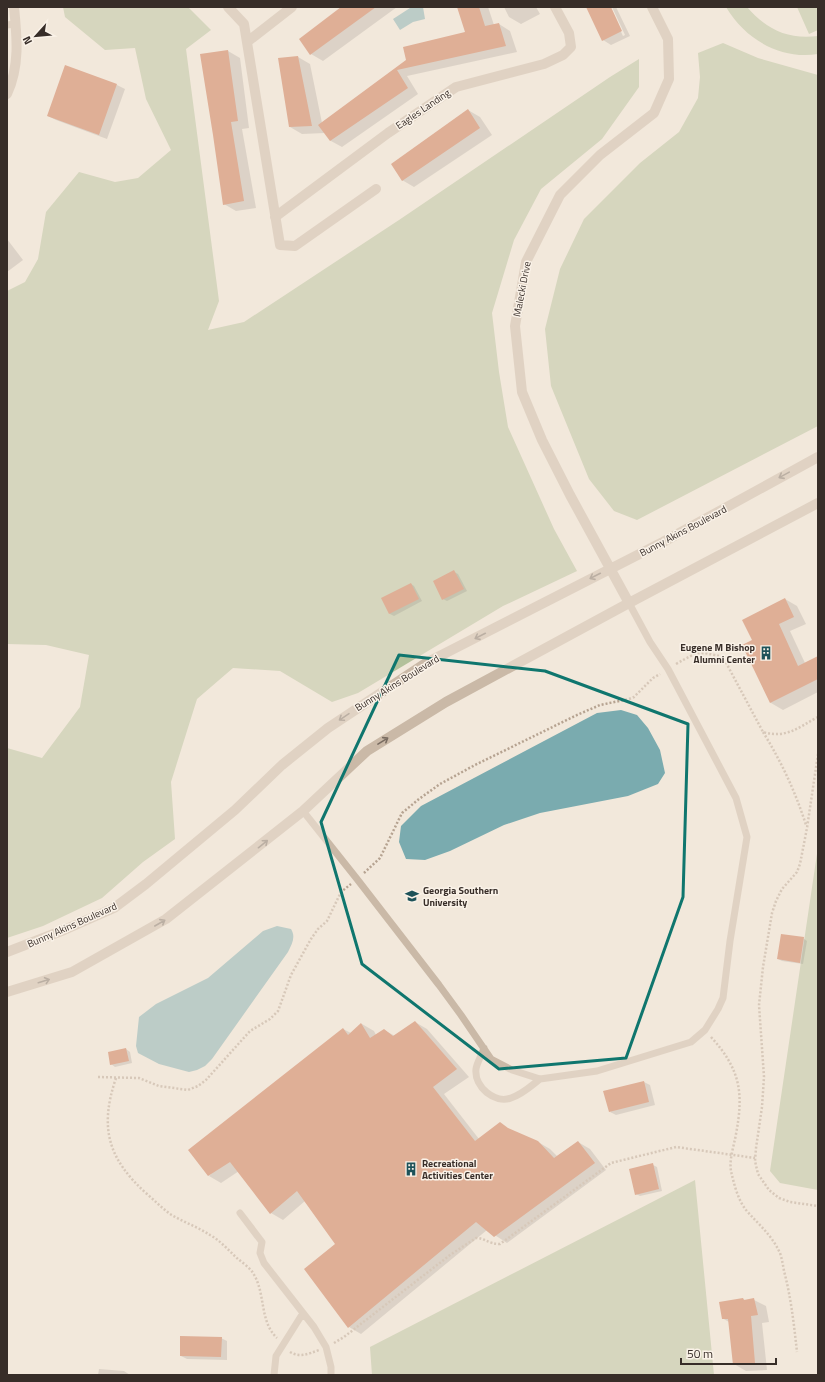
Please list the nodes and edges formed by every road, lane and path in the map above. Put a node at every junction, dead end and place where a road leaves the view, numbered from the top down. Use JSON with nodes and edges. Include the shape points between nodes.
{"nodes":[{"id":1,"x":14,"y":7,"type":"edge"},
{"id":2,"x":228,"y":7,"type":"edge"},
{"id":3,"x":292,"y":7,"type":"edge"},
{"id":4,"x":555,"y":7,"type":"edge"},
{"id":5,"x":652,"y":7,"type":"edge"},
{"id":6,"x":11,"y":24,"type":"edge"},
{"id":7,"x":247,"y":42,"type":"junction"},
{"id":8,"x":7,"y":94,"type":"edge"},
{"id":9,"x":376,"y":189,"type":"dead end"},
{"id":10,"x":275,"y":217,"type":"junction"},
{"id":11,"x":818,"y":457,"type":"edge"},
{"id":12,"x":818,"y":503,"type":"edge"},
{"id":13,"x":610,"y":568,"type":"junction"},
{"id":14,"x":629,"y":602,"type":"junction"},
{"id":15,"x":668,"y":669,"type":"junction"},
{"id":16,"x":818,"y":717,"type":"edge"},
{"id":17,"x":763,"y":732,"type":"junction"},
{"id":18,"x":818,"y":754,"type":"edge"},
{"id":19,"x":303,"y":811,"type":"junction"},
{"id":20,"x":807,"y":828,"type":"junction"},
{"id":21,"x":357,"y":879,"type":"junction"},
{"id":22,"x":7,"y":952,"type":"edge"},
{"id":23,"x":7,"y":992,"type":"edge"},
{"id":24,"x":705,"y":1030,"type":"junction"},
{"id":25,"x":484,"y":1048,"type":"junction"},
{"id":26,"x":98,"y":1077,"type":"dead end"},
{"id":27,"x":116,"y":1078,"type":"junction"},
{"id":28,"x":540,"y":1079,"type":"junction"},
{"id":29,"x":732,"y":1155,"type":"junction"},
{"id":30,"x":756,"y":1158,"type":"junction"},
{"id":31,"x":818,"y":1206,"type":"edge"},
{"id":32,"x":240,"y":1213,"type":"dead end"},
{"id":33,"x":303,"y":1313,"type":"junction"},
{"id":34,"x":283,"y":1344,"type":"junction"},
{"id":35,"x":326,"y":1347,"type":"junction"},
{"id":36,"x":797,"y":1352,"type":"dead end"},
{"id":37,"x":274,"y":1375,"type":"edge"},
{"id":38,"x":331,"y":1375,"type":"edge"}],
"edges":[{"from":1,"to":6,"type":"street"},
{"from":2,"to":7,"type":"street","via":[[244,24]]},
{"from":3,"to":7,"type":"street"},
{"from":4,"to":10,"type":"street","name":"Eagles Landing","via":[[569,33],[571,47],[563,55],[544,64],[456,86]]},
{"from":5,"to":13,"type":"street","name":"Malecki Drive","via":[[668,39],[669,79],[654,113],[600,155],[560,195],[526,262],[515,326],[522,392],[542,440]]},
{"from":6,"to":8,"type":"street","via":[[18,48],[12,84]]},
{"from":7,"to":10,"type":"street"},
{"from":9,"to":10,"type":"street","via":[[295,246],[280,245]]},
{"from":11,"to":13,"type":"street","name":"Bunny Akins Boulevard","one_way":true,"via":[[663,542]]},
{"from":12,"to":14,"type":"street"},
{"from":13,"to":14,"type":"street","name":"Malecki Drive"},
{"from":13,"to":22,"type":"street","name":"Bunny Akins Boulevard","one_way":true,"via":[[426,663],[328,728],[282,765],[235,810],[114,908]]},
{"from":14,"to":15,"type":"lane"},
{"from":19,"to":14,"type":"street","one_way":true,"via":[[367,751],[446,702]]},
{"from":15,"to":17,"type":"path","via":[[697,653],[723,657]]},
{"from":15,"to":21,"type":"path","via":[[653,678],[634,697],[600,705],[577,715],[434,788],[402,813],[380,858]]},
{"from":15,"to":24,"type":"lane","via":[[736,798],[747,837],[723,998]]},
{"from":16,"to":17,"type":"path","via":[[791,732]]},
{"from":17,"to":20,"type":"path","via":[[798,798]]},
{"from":18,"to":20,"type":"path"},
{"from":19,"to":21,"type":"lane"},
{"from":23,"to":19,"type":"street","one_way":true,"via":[[72,972],[166,920]]},
{"from":20,"to":30,"type":"path","via":[[797,872],[782,890],[772,913],[763,967],[759,1005],[764,1077]]},
{"from":21,"to":25,"type":"lane"},
{"from":21,"to":27,"type":"path","via":[[341,892],[326,921],[310,939],[291,976],[278,1011],[250,1031],[206,1080],[188,1090],[159,1086],[138,1078]]},
{"from":24,"to":28,"type":"lane","via":[[691,1042],[597,1071]]},
{"from":24,"to":29,"type":"path","via":[[724,1051],[740,1087],[740,1114]]},
{"from":25,"to":28,"type":"lane","via":[[491,1060]]},
{"from":25,"to":28,"type":"lane","via":[[476,1069],[478,1081],[487,1093],[499,1100],[510,1099],[525,1092]]},
{"from":26,"to":27,"type":"path"},
{"from":27,"to":34,"type":"path","via":[[107,1113],[111,1146],[121,1164],[131,1179],[157,1203],[171,1214],[222,1243],[253,1273],[267,1325]]},
{"from":29,"to":30,"type":"path"},
{"from":29,"to":35,"type":"path","via":[[676,1146],[611,1162],[500,1244],[476,1238],[344,1337]]},
{"from":29,"to":36,"type":"path","via":[[731,1169],[737,1194],[745,1209],[769,1234],[780,1254],[788,1283]]},
{"from":30,"to":31,"type":"path","via":[[758,1174],[769,1190],[779,1198]]},
{"from":32,"to":33,"type":"lane","via":[[262,1242],[260,1253],[264,1263]]},
{"from":33,"to":34,"type":"lane"},
{"from":33,"to":35,"type":"lane"},
{"from":34,"to":35,"type":"path","via":[[297,1356]]},
{"from":34,"to":37,"type":"lane","via":[[276,1356]]},
{"from":35,"to":38,"type":"lane"}]}
